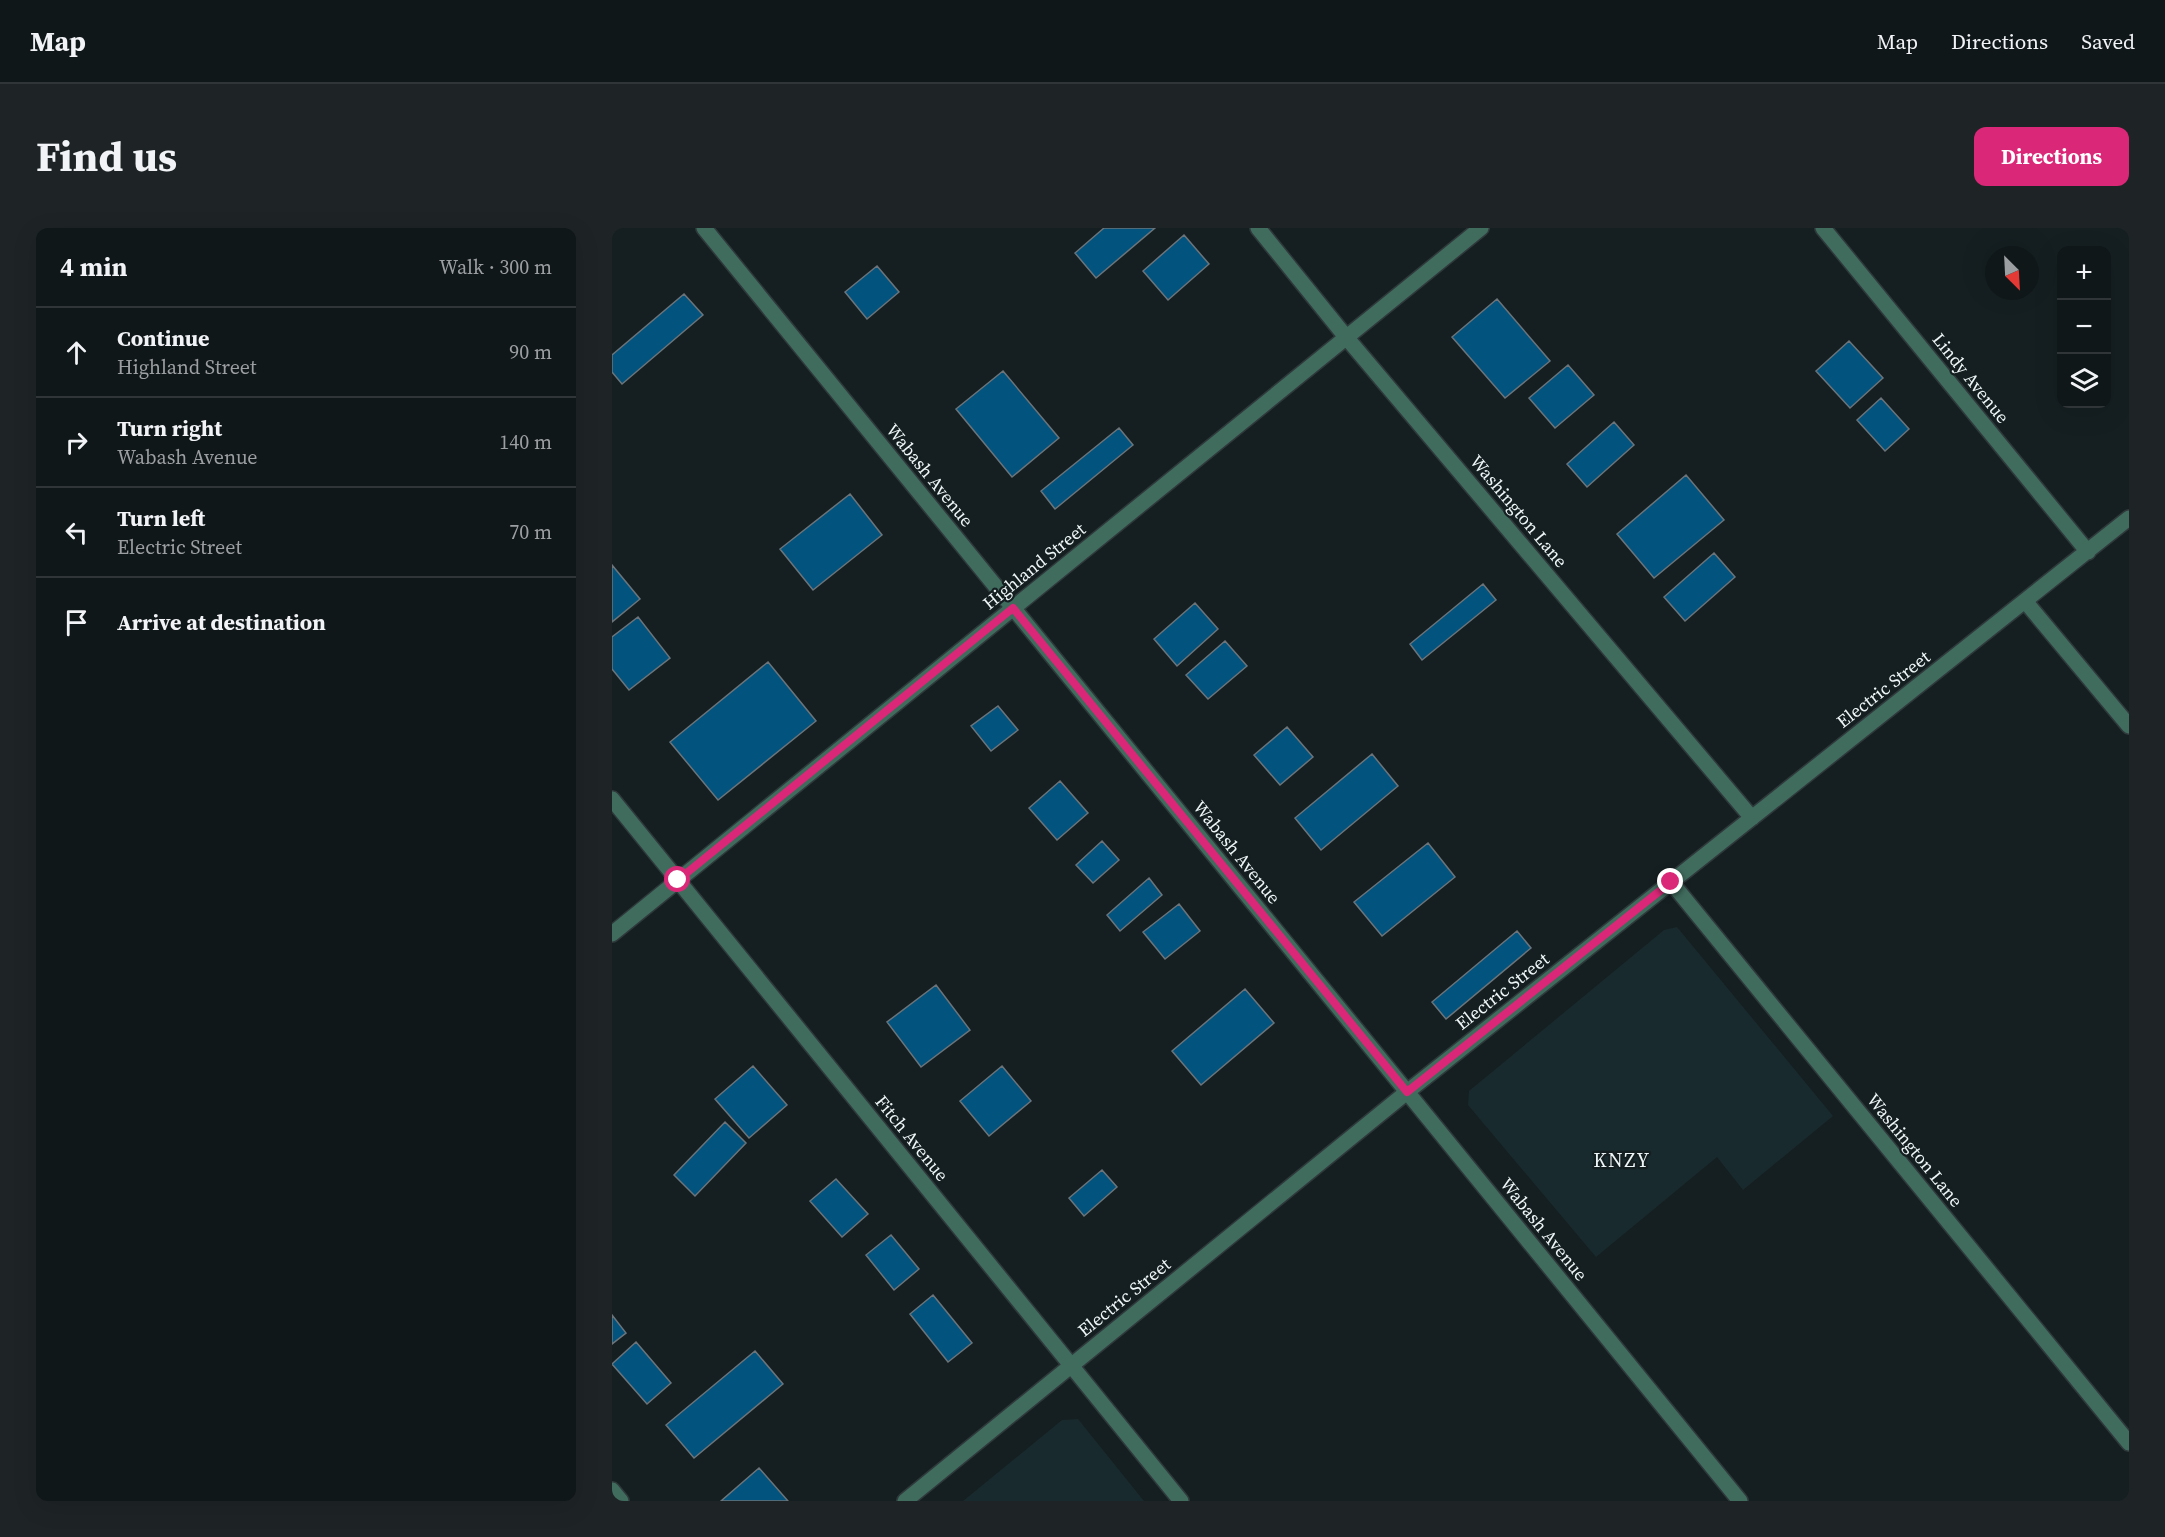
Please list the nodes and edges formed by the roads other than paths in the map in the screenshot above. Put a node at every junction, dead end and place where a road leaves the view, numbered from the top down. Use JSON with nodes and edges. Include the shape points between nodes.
{"nodes":[{"id":1,"x":704,"y":228,"type":"edge"},
{"id":2,"x":1258,"y":228,"type":"edge"},
{"id":3,"x":1480,"y":228,"type":"edge"},
{"id":4,"x":1823,"y":228,"type":"edge"},
{"id":5,"x":1346,"y":337,"type":"junction"},
{"id":6,"x":2129,"y":518,"type":"edge"},
{"id":7,"x":2088,"y":552,"type":"junction"},
{"id":8,"x":2025,"y":601,"type":"junction"},
{"id":9,"x":1013,"y":608,"type":"junction"},
{"id":10,"x":2129,"y":726,"type":"edge"},
{"id":11,"x":612,"y":799,"type":"edge"},
{"id":12,"x":1752,"y":818,"type":"junction"},
{"id":13,"x":678,"y":880,"type":"junction"},
{"id":14,"x":1671,"y":882,"type":"junction"},
{"id":15,"x":612,"y":934,"type":"edge"},
{"id":16,"x":1407,"y":1092,"type":"junction"},
{"id":17,"x":1071,"y":1365,"type":"junction"},
{"id":18,"x":2129,"y":1443,"type":"edge"},
{"id":19,"x":612,"y":1490,"type":"edge"},
{"id":20,"x":621,"y":1501,"type":"edge"},
{"id":21,"x":905,"y":1501,"type":"edge"},
{"id":22,"x":1181,"y":1501,"type":"edge"},
{"id":23,"x":1740,"y":1501,"type":"edge"}],
"edges":[{"from":1,"to":9,"type":"street","name":"Wabash Avenue"},
{"from":2,"to":5,"type":"street","name":"Washington Lane"},
{"from":3,"to":5,"type":"street","name":"Highland Street"},
{"from":4,"to":7,"type":"street","name":"Lindy Avenue"},
{"from":5,"to":9,"type":"street","name":"Highland Street"},
{"from":5,"to":12,"type":"street","name":"Washington Lane"},
{"from":6,"to":7,"type":"street","name":"Electric Street"},
{"from":7,"to":8,"type":"street","name":"Electric Street"},
{"from":8,"to":10,"type":"street"},
{"from":8,"to":12,"type":"street","name":"Electric Street"},
{"from":9,"to":13,"type":"street","name":"Highland Street"},
{"from":9,"to":16,"type":"street","name":"Wabash Avenue"},
{"from":11,"to":13,"type":"street","name":"Fitch Avenue"},
{"from":12,"to":14,"type":"street","name":"Electric Street"},
{"from":13,"to":15,"type":"street","name":"Highland Street"},
{"from":13,"to":17,"type":"street","name":"Fitch Avenue"},
{"from":14,"to":16,"type":"street","name":"Electric Street"},
{"from":14,"to":18,"type":"street","name":"Washington Lane"},
{"from":16,"to":17,"type":"street","name":"Electric Street"},
{"from":16,"to":23,"type":"street","name":"Wabash Avenue"},
{"from":17,"to":21,"type":"street","name":"Electric Street"},
{"from":17,"to":22,"type":"street","name":"Fitch Avenue"},
{"from":19,"to":20,"type":"street"}]}
